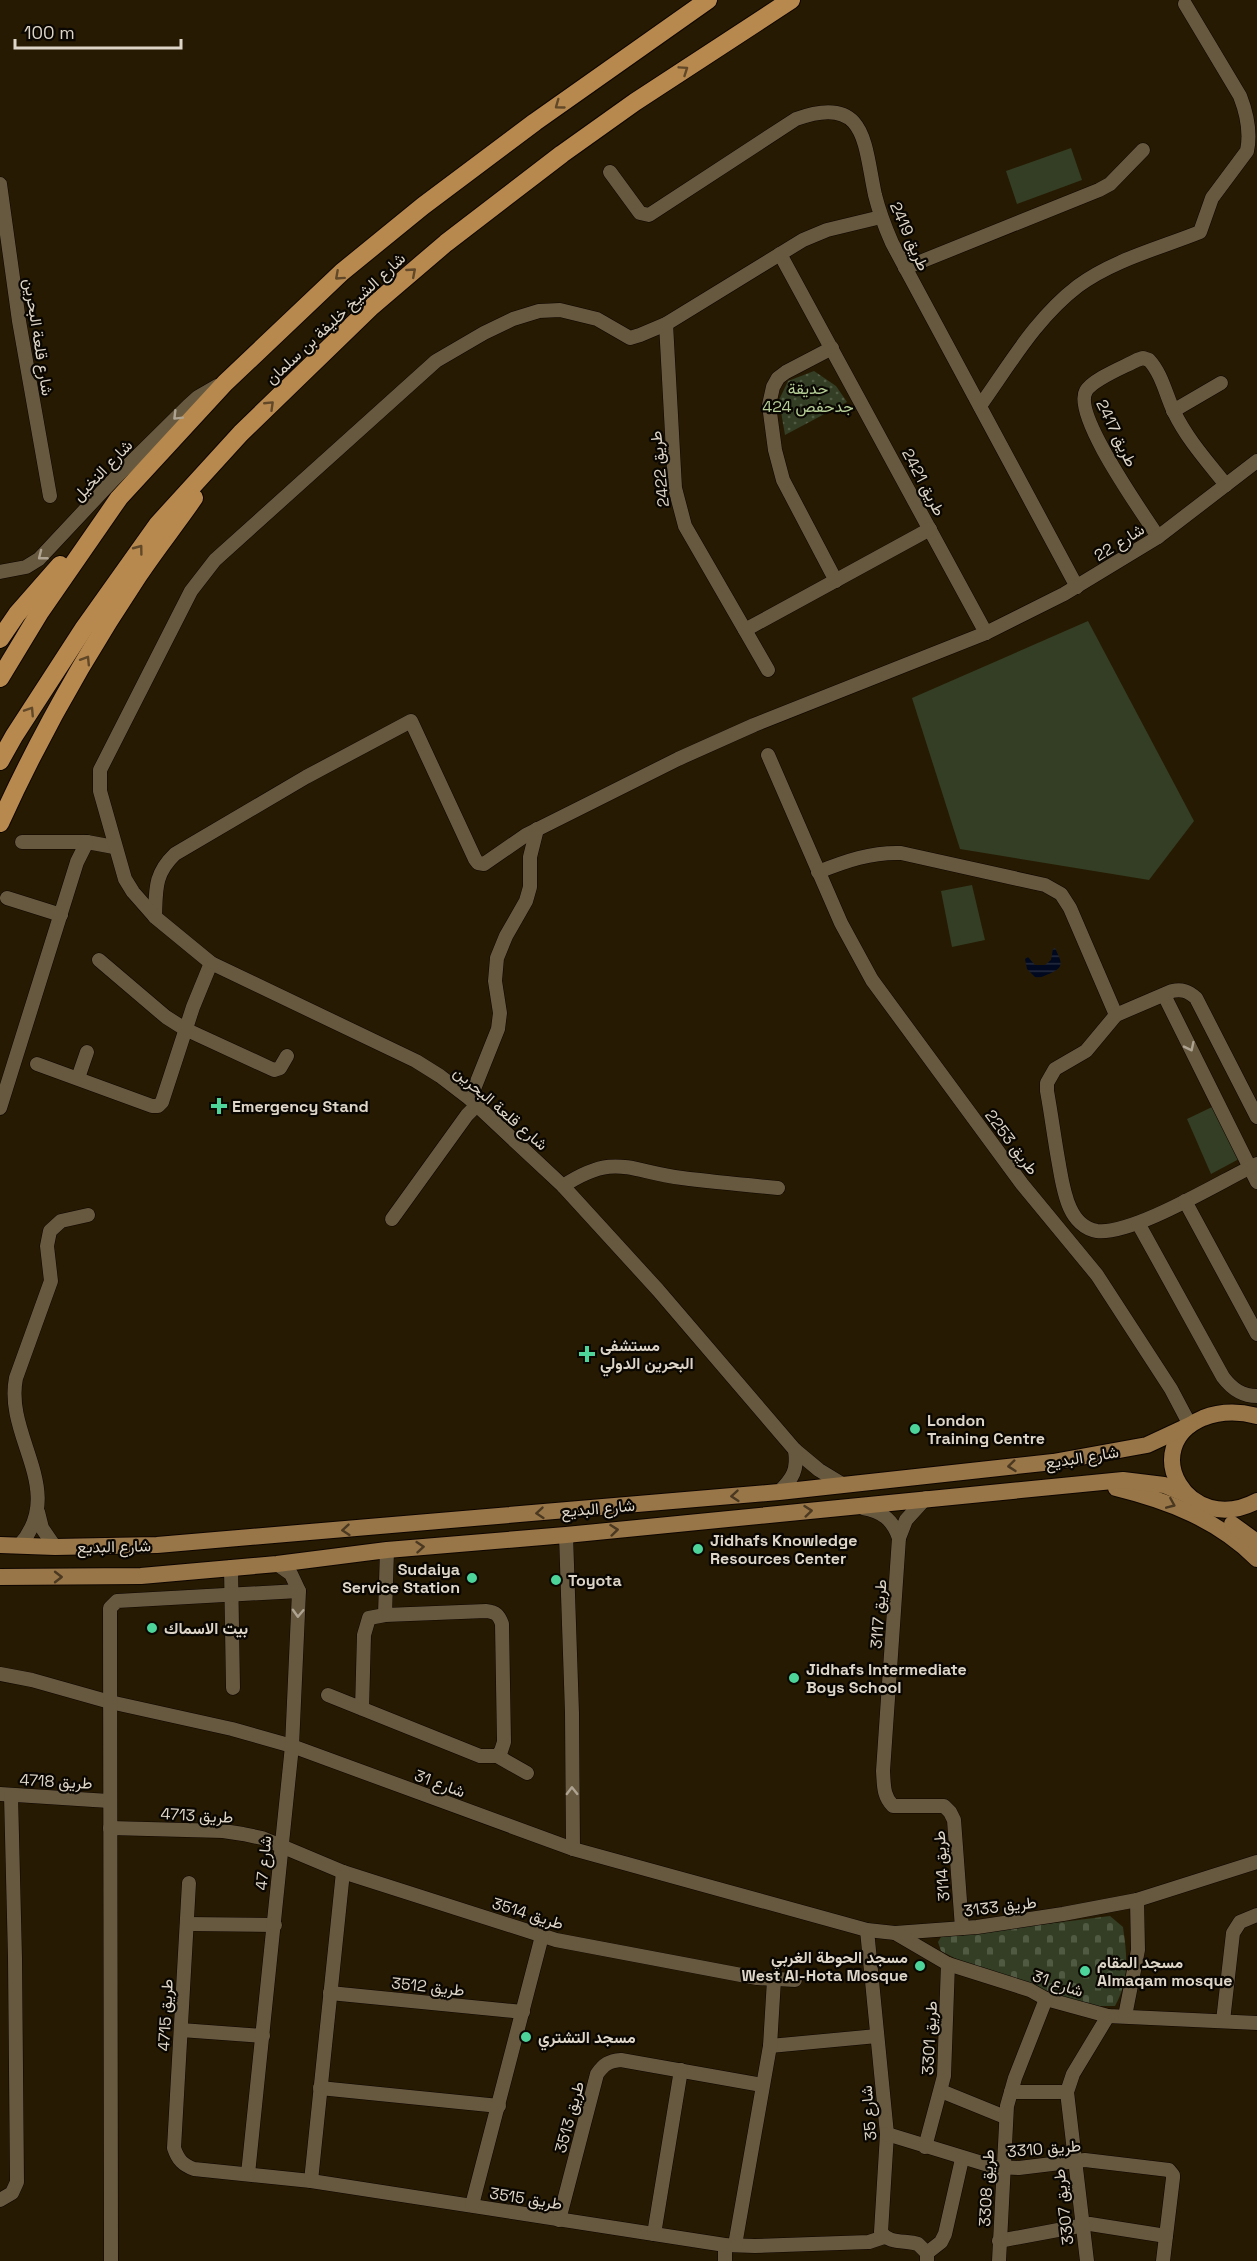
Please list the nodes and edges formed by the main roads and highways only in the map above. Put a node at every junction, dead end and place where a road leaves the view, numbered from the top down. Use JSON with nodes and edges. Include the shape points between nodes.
{"nodes":[{"id":1,"x":708,"y":0,"type":"edge"},
{"id":2,"x":791,"y":0,"type":"edge"},
{"id":3,"x":241,"y":434,"type":"junction"},
{"id":4,"x":119,"y":498,"type":"junction"},
{"id":5,"x":0,"y":639,"type":"edge"},
{"id":6,"x":0,"y":678,"type":"edge"},
{"id":7,"x":0,"y":761,"type":"edge"},
{"id":8,"x":0,"y":823,"type":"edge"},
{"id":9,"x":1257,"y":1416,"type":"edge"},
{"id":10,"x":1190,"y":1425,"type":"junction"},
{"id":11,"x":1094,"y":1484,"type":"junction"},
{"id":12,"x":1185,"y":1494,"type":"junction"},
{"id":13,"x":1257,"y":1502,"type":"edge"},
{"id":14,"x":1209,"y":1508,"type":"junction"},
{"id":15,"x":1257,"y":1542,"type":"edge"},
{"id":16,"x":0,"y":1545,"type":"edge"},
{"id":17,"x":1257,"y":1559,"type":"edge"},
{"id":18,"x":0,"y":1577,"type":"edge"}],
"edges":[{"from":1,"to":4,"type":"highway","name":"شارع الشيخ خليفة بن سلمان","one_way":true,"via":[[535,122],[342,272],[225,383]]},
{"from":3,"to":2,"type":"highway","name":"شارع الشيخ خليفة بن سلمان","one_way":true,"via":[[370,308],[446,243],[635,102]]},
{"from":7,"to":3,"type":"highway","name":"شارع الشيخ خليفة بن سلمان","one_way":true,"via":[[124,569],[158,524]]},
{"from":8,"to":3,"type":"highway","one_way":true,"via":[[74,679],[139,575]]},
{"from":4,"to":5,"type":"highway","via":[[17,614]]},
{"from":4,"to":6,"type":"highway","name":"شارع الشيخ خليفة بن سلمان","via":[[40,612]]},
{"from":9,"to":10,"type":"main road","name":"شارع البديع","via":[[1244,1412],[1215,1414]]},
{"from":10,"to":12,"type":"main road","via":[[1177,1442],[1172,1458],[1174,1473]]},
{"from":10,"to":16,"type":"main road","name":"شارع البديع","one_way":true,"via":[[1147,1445],[1053,1462],[779,1492],[232,1540],[157,1545]]},
{"from":11,"to":12,"type":"main road","name":"شارع البديع","via":[[1147,1482]]},
{"from":11,"to":17,"type":"main road","one_way":true,"via":[[1178,1506],[1225,1532]]},
{"from":18,"to":11,"type":"main road","name":"شارع البديع","one_way":true,"via":[[141,1576]]},
{"from":12,"to":14,"type":"main road","name":"شارع البديع"},
{"from":13,"to":14,"type":"main road","via":[[1243,1508]]},
{"from":14,"to":15,"type":"main road","name":"شارع البديع"}]}
